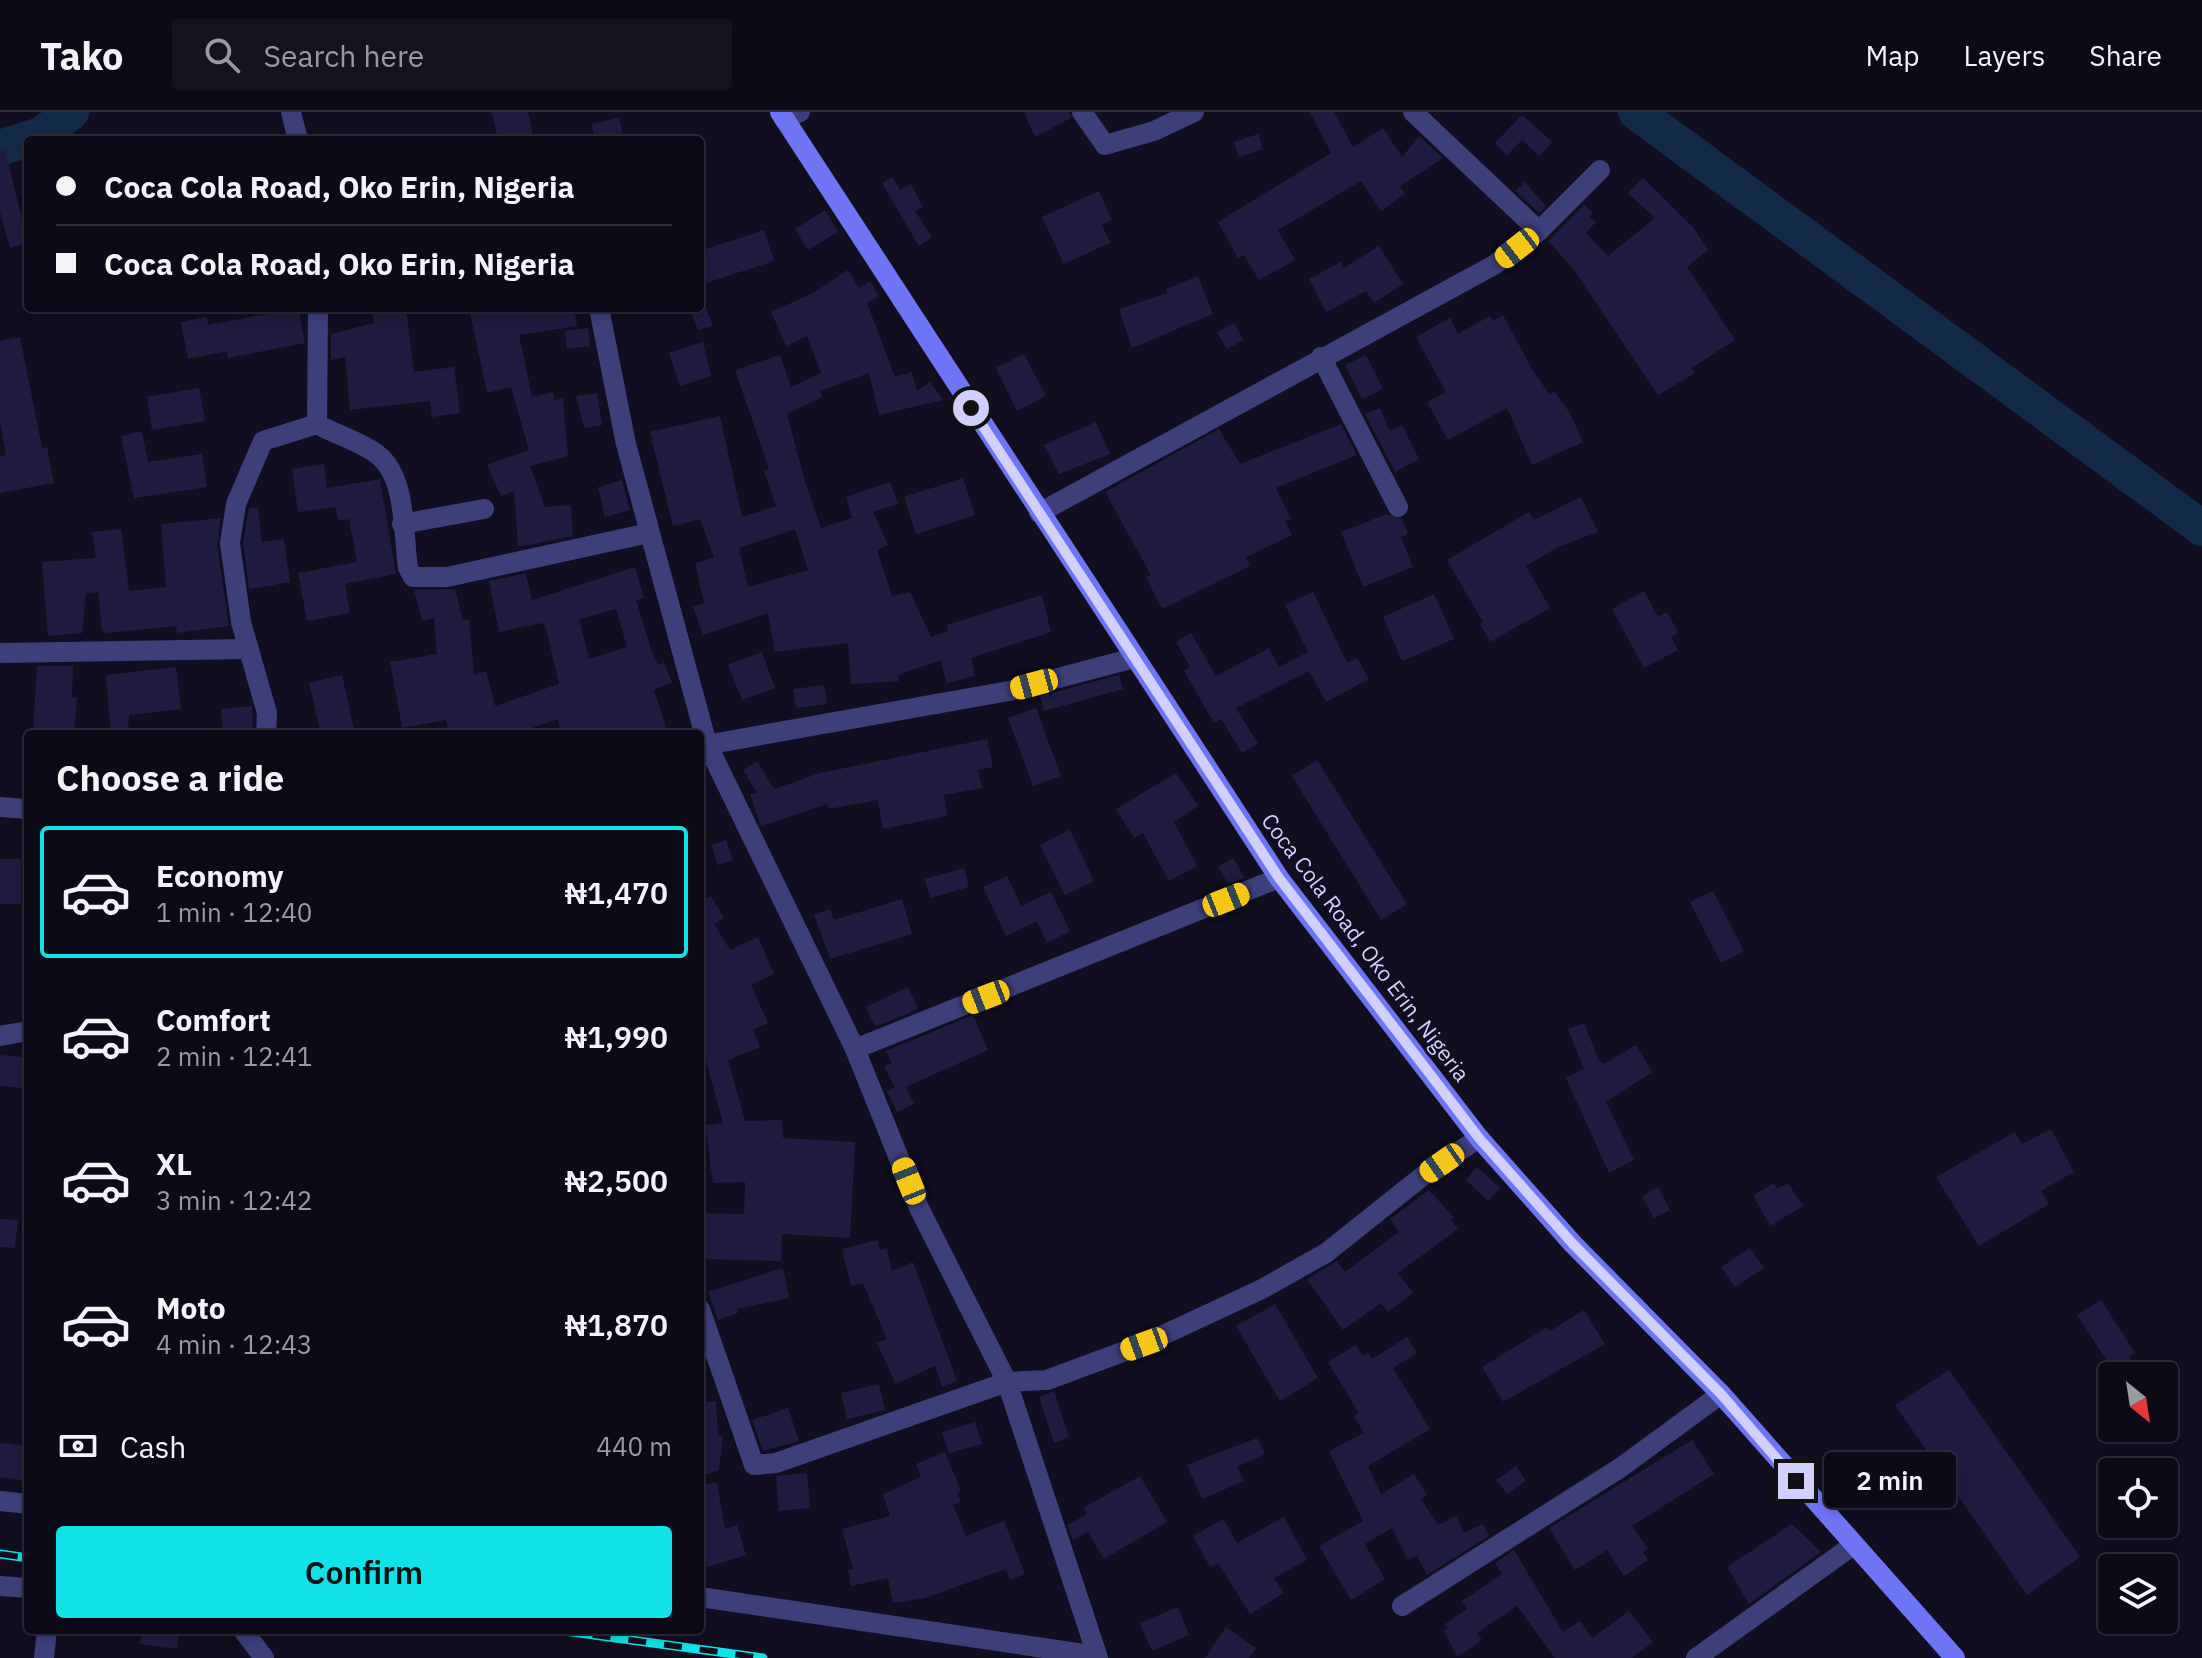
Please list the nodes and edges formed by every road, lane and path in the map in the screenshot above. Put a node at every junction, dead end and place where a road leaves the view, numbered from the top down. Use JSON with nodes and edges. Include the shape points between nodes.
{"nodes":[{"id":1,"x":291,"y":112,"type":"edge"},
{"id":2,"x":1082,"y":112,"type":"edge"},
{"id":3,"x":1194,"y":112,"type":"edge"},
{"id":4,"x":1413,"y":112,"type":"edge"},
{"id":5,"x":788,"y":114,"type":"edge"},
{"id":6,"x":297,"y":136,"type":"edge"},
{"id":7,"x":1600,"y":170,"type":"dead end"},
{"id":8,"x":1539,"y":231,"type":"junction"},
{"id":9,"x":318,"y":312,"type":"edge"},
{"id":10,"x":600,"y":312,"type":"edge"},
{"id":11,"x":1321,"y":357,"type":"junction"},
{"id":12,"x":317,"y":424,"type":"junction"},
{"id":13,"x":1398,"y":507,"type":"dead end"},
{"id":14,"x":484,"y":509,"type":"dead end"},
{"id":15,"x":1039,"y":513,"type":"junction"},
{"id":16,"x":402,"y":524,"type":"junction"},
{"id":17,"x":649,"y":533,"type":"junction"},
{"id":18,"x":247,"y":649,"type":"junction"},
{"id":19,"x":0,"y":653,"type":"edge"},
{"id":20,"x":1134,"y":658,"type":"junction"},
{"id":21,"x":266,"y":730,"type":"edge"},
{"id":22,"x":700,"y":730,"type":"edge"},
{"id":23,"x":704,"y":745,"type":"edge"},
{"id":24,"x":0,"y":807,"type":"edge"},
{"id":25,"x":24,"y":809,"type":"edge"},
{"id":26,"x":1279,"y":878,"type":"junction"},
{"id":27,"x":24,"y":1032,"type":"edge"},
{"id":28,"x":0,"y":1036,"type":"edge"},
{"id":29,"x":855,"y":1049,"type":"junction"},
{"id":30,"x":1479,"y":1138,"type":"junction"},
{"id":31,"x":704,"y":1321,"type":"edge"},
{"id":32,"x":1007,"y":1382,"type":"junction"},
{"id":33,"x":1721,"y":1394,"type":"junction"},
{"id":34,"x":0,"y":1501,"type":"edge"},
{"id":35,"x":24,"y":1504,"type":"edge"},
{"id":36,"x":1852,"y":1546,"type":"junction"},
{"id":37,"x":0,"y":1586,"type":"edge"},
{"id":38,"x":24,"y":1588,"type":"edge"},
{"id":39,"x":704,"y":1598,"type":"edge"},
{"id":40,"x":1402,"y":1606,"type":"dead end"},
{"id":41,"x":47,"y":1634,"type":"edge"},
{"id":42,"x":246,"y":1634,"type":"edge"},
{"id":43,"x":1098,"y":1657,"type":"edge"},
{"id":44,"x":44,"y":1658,"type":"edge"},
{"id":45,"x":264,"y":1658,"type":"edge"},
{"id":46,"x":1696,"y":1658,"type":"edge"},
{"id":47,"x":1955,"y":1658,"type":"edge"}],
"edges":[{"from":1,"to":6,"type":"street"},
{"from":2,"to":3,"type":"street","via":[[1105,145]]},
{"from":4,"to":8,"type":"street"},
{"from":5,"to":15,"type":"street","name":"Coca Cola Road, Oko Erin, Nigeria"},
{"from":7,"to":8,"type":"street"},
{"from":8,"to":11,"type":"street","via":[[1494,265]]},
{"from":9,"to":12,"type":"street"},
{"from":10,"to":17,"type":"street"},
{"from":11,"to":13,"type":"street"},
{"from":11,"to":15,"type":"street"},
{"from":12,"to":16,"type":"street","via":[[378,454],[399,493]]},
{"from":12,"to":18,"type":"street","via":[[263,441],[236,504],[230,543]]},
{"from":14,"to":16,"type":"street"},
{"from":15,"to":20,"type":"street","name":"Coca Cola Road, Oko Erin, Nigeria"},
{"from":16,"to":17,"type":"street","via":[[408,568],[413,577],[428,579]]},
{"from":17,"to":22,"type":"street"},
{"from":18,"to":19,"type":"street"},
{"from":18,"to":21,"type":"street","via":[[267,713]]},
{"from":20,"to":23,"type":"street","via":[[1009,691]]},
{"from":20,"to":26,"type":"street","name":"Coca Cola Road, Oko Erin, Nigeria"},
{"from":23,"to":29,"type":"street"},
{"from":24,"to":25,"type":"street"},
{"from":26,"to":29,"type":"street"},
{"from":26,"to":30,"type":"street","name":"Coca Cola Road, Oko Erin, Nigeria"},
{"from":27,"to":28,"type":"street"},
{"from":29,"to":32,"type":"street","via":[[919,1208]]},
{"from":30,"to":32,"type":"street","via":[[1326,1253],[1262,1289],[1117,1355],[1047,1380]]},
{"from":30,"to":33,"type":"street","name":"Coca Cola Road, Oko Erin, Nigeria","via":[[1573,1244]]},
{"from":31,"to":32,"type":"street","via":[[754,1465],[776,1463]]},
{"from":32,"to":43,"type":"street"},
{"from":33,"to":36,"type":"street","name":"Coca Cola Road, Oko Erin, Nigeria"},
{"from":33,"to":40,"type":"street","via":[[1620,1468]]},
{"from":34,"to":35,"type":"street"},
{"from":36,"to":46,"type":"street"},
{"from":36,"to":47,"type":"street","name":"Coca Cola Road, Oko Erin, Nigeria"},
{"from":37,"to":38,"type":"street"},
{"from":39,"to":43,"type":"street"},
{"from":41,"to":44,"type":"street"},
{"from":42,"to":45,"type":"street"}]}
